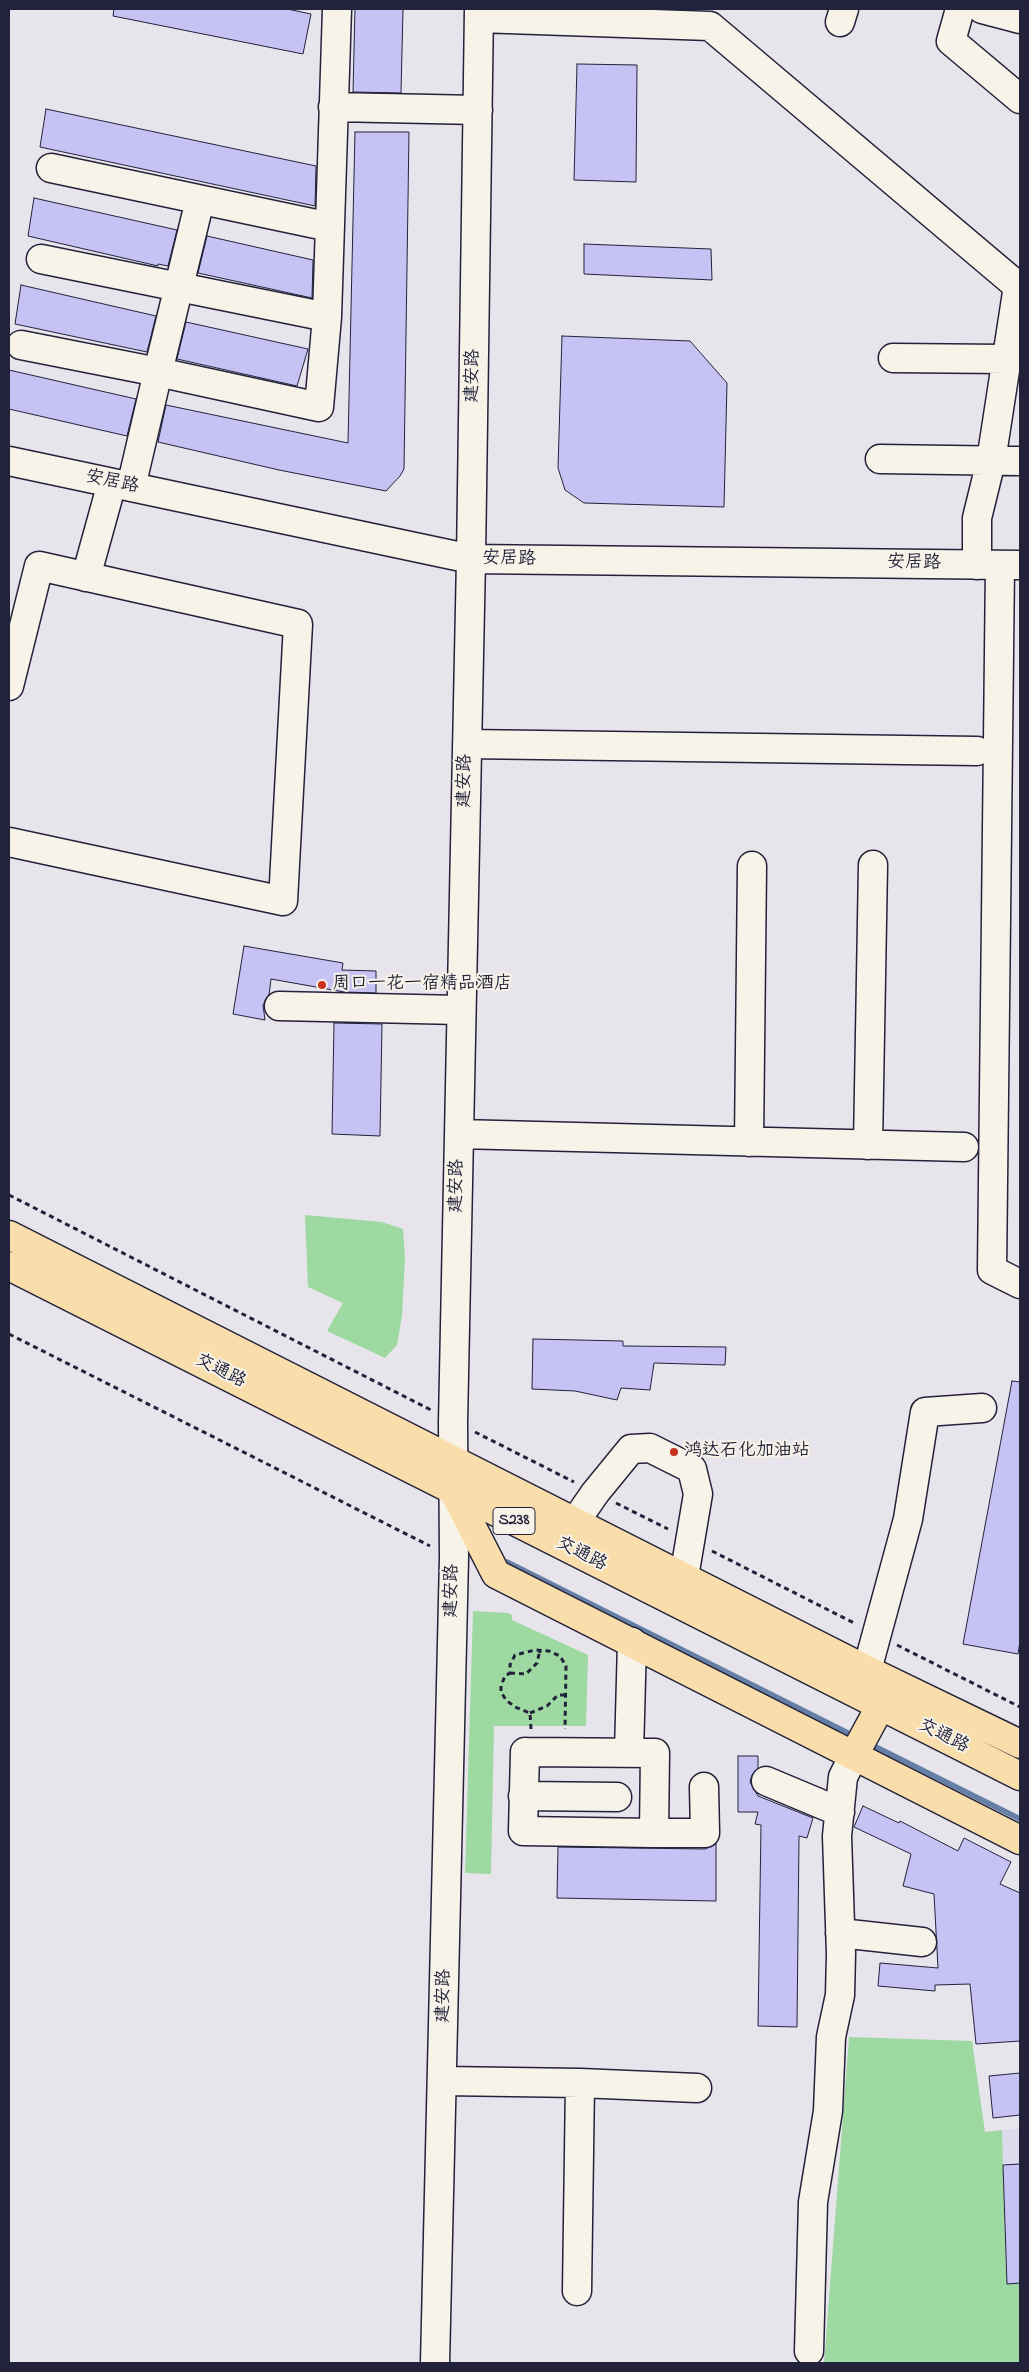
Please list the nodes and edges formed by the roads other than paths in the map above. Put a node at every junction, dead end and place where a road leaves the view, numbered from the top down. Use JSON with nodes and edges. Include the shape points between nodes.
{"nodes":[{"id":1,"x":337,"y":9,"type":"edge"},
{"id":2,"x":960,"y":9,"type":"edge"},
{"id":3,"x":982,"y":9,"type":"edge"},
{"id":4,"x":479,"y":13,"type":"edge"},
{"id":5,"x":1020,"y":19,"type":"edge"},
{"id":6,"x":1020,"y":99,"type":"edge"},
{"id":7,"x":333,"y":107,"type":"junction"},
{"id":8,"x":478,"y":110,"type":"junction"},
{"id":9,"x":51,"y":168,"type":"dead end"},
{"id":10,"x":200,"y":200,"type":"junction"},
{"id":11,"x":330,"y":227,"type":"junction"},
{"id":12,"x":41,"y":259,"type":"dead end"},
{"id":13,"x":179,"y":286,"type":"junction"},
{"id":14,"x":1019,"y":287,"type":"edge"},
{"id":15,"x":327,"y":317,"type":"junction"},
{"id":16,"x":21,"y":345,"type":"dead end"},
{"id":17,"x":893,"y":358,"type":"dead end"},
{"id":18,"x":1005,"y":360,"type":"junction"},
{"id":19,"x":158,"y":372,"type":"junction"},
{"id":20,"x":880,"y":459,"type":"dead end"},
{"id":21,"x":1020,"y":460,"type":"edge"},
{"id":22,"x":991,"y":461,"type":"junction"},
{"id":23,"x":9,"y":462,"type":"edge"},
{"id":24,"x":121,"y":485,"type":"junction"},
{"id":25,"x":471,"y":559,"type":"junction"},
{"id":26,"x":999,"y":565,"type":"edge"},
{"id":27,"x":86,"y":577,"type":"junction"},
{"id":28,"x":9,"y":686,"type":"edge"},
{"id":29,"x":1010,"y":701,"type":"edge"},
{"id":30,"x":467,"y":744,"type":"junction"},
{"id":31,"x":978,"y":751,"type":"dead end"},
{"id":32,"x":9,"y":842,"type":"edge"},
{"id":33,"x":873,"y":864,"type":"dead end"},
{"id":34,"x":752,"y":866,"type":"dead end"},
{"id":35,"x":279,"y":1006,"type":"dead end"},
{"id":36,"x":460,"y":1010,"type":"junction"},
{"id":37,"x":459,"y":1134,"type":"junction"},
{"id":38,"x":749,"y":1142,"type":"junction"},
{"id":39,"x":868,"y":1145,"type":"junction"},
{"id":40,"x":964,"y":1147,"type":"dead end"},
{"id":41,"x":9,"y":1236,"type":"edge"},
{"id":42,"x":9,"y":1266,"type":"edge"},
{"id":43,"x":1020,"y":1284,"type":"edge"},
{"id":44,"x":982,"y":1408,"type":"dead end"},
{"id":45,"x":453,"y":1461,"type":"junction"},
{"id":46,"x":453,"y":1490,"type":"junction"},
{"id":47,"x":575,"y":1522,"type":"junction"},
{"id":48,"x":684,"y":1577,"type":"junction"},
{"id":49,"x":636,"y":1644,"type":"junction"},
{"id":50,"x":867,"y":1670,"type":"junction"},
{"id":51,"x":881,"y":1705,"type":"junction"},
{"id":52,"x":1020,"y":1744,"type":"edge"},
{"id":53,"x":629,"y":1753,"type":"junction"},
{"id":54,"x":854,"y":1755,"type":"junction"},
{"id":55,"x":1020,"y":1776,"type":"edge"},
{"id":56,"x":766,"y":1781,"type":"dead end"},
{"id":57,"x":704,"y":1786,"type":"dead end"},
{"id":58,"x":524,"y":1796,"type":"junction"},
{"id":59,"x":617,"y":1797,"type":"junction"},
{"id":60,"x":840,"y":1812,"type":"junction"},
{"id":61,"x":617,"y":1832,"type":"junction"},
{"id":62,"x":654,"y":1833,"type":"junction"},
{"id":63,"x":1020,"y":1840,"type":"edge"},
{"id":64,"x":840,"y":1932,"type":"junction"},
{"id":65,"x":922,"y":1942,"type":"dead end"},
{"id":66,"x":443,"y":2081,"type":"junction"},
{"id":67,"x":580,"y":2083,"type":"junction"},
{"id":68,"x":697,"y":2088,"type":"dead end"},
{"id":69,"x":577,"y":2291,"type":"dead end"},
{"id":70,"x":809,"y":2351,"type":"dead end"},
{"id":71,"x":435,"y":2363,"type":"edge"}],
"edges":[{"from":1,"to":7,"type":"street"},
{"from":2,"to":6,"type":"street","via":[[951,41]]},
{"from":3,"to":5,"type":"street"},
{"from":4,"to":8,"type":"street","name":"建安路"},
{"from":4,"to":14,"type":"street","via":[[710,26]]},
{"from":7,"to":8,"type":"street"},
{"from":7,"to":11,"type":"street"},
{"from":8,"to":25,"type":"street","name":"建安路"},
{"from":9,"to":10,"type":"street"},
{"from":10,"to":11,"type":"street"},
{"from":10,"to":13,"type":"street"},
{"from":11,"to":15,"type":"street"},
{"from":12,"to":13,"type":"street"},
{"from":13,"to":15,"type":"street"},
{"from":13,"to":19,"type":"street"},
{"from":14,"to":18,"type":"street"},
{"from":15,"to":19,"type":"street","via":[[318,407]]},
{"from":16,"to":19,"type":"street"},
{"from":17,"to":18,"type":"street"},
{"from":18,"to":22,"type":"street"},
{"from":19,"to":24,"type":"street"},
{"from":20,"to":22,"type":"street"},
{"from":21,"to":22,"type":"street"},
{"from":22,"to":26,"type":"street","via":[[978,518]]},
{"from":23,"to":24,"type":"street","name":"安居路"},
{"from":24,"to":25,"type":"street","name":"安居路"},
{"from":24,"to":27,"type":"street"},
{"from":25,"to":26,"type":"street","name":"安居路"},
{"from":25,"to":30,"type":"street","name":"建安路"},
{"from":26,"to":29,"type":"street"},
{"from":27,"to":28,"type":"street","via":[[39,566]]},
{"from":27,"to":32,"type":"street","via":[[298,624],[283,901]]},
{"from":29,"to":43,"type":"street","via":[[992,1270]]},
{"from":30,"to":31,"type":"street"},
{"from":30,"to":36,"type":"street","name":"建安路"},
{"from":33,"to":39,"type":"street"},
{"from":34,"to":38,"type":"street"},
{"from":35,"to":36,"type":"street"},
{"from":36,"to":37,"type":"street","name":"建安路"},
{"from":37,"to":38,"type":"street"},
{"from":37,"to":45,"type":"street","name":"建安路"},
{"from":38,"to":39,"type":"street"},
{"from":39,"to":40,"type":"street"},
{"from":41,"to":45,"type":"main road","name":"交通路","number":"S238"},
{"from":42,"to":46,"type":"main road","name":"交通路","number":"S238"},
{"from":44,"to":50,"type":"street","via":[[925,1412],[908,1519]]},
{"from":45,"to":46,"type":"street","name":"建安路"},
{"from":45,"to":47,"type":"main road","name":"交通路","number":"S238"},
{"from":46,"to":49,"type":"main road","via":[[496,1574]]},
{"from":46,"to":51,"type":"main road","name":"交通路","number":"S238"},
{"from":46,"to":66,"type":"street","name":"建安路"},
{"from":47,"to":48,"type":"main road","name":"交通路","number":"S238"},
{"from":47,"to":48,"type":"street","via":[[631,1449],[650,1448],[692,1469],[698,1494]]},
{"from":48,"to":50,"type":"main road","name":"交通路","number":"S238"},
{"from":49,"to":53,"type":"street"},
{"from":49,"to":54,"type":"main road"},
{"from":50,"to":52,"type":"main road","name":"交通路","number":"S238"},
{"from":51,"to":54,"type":"main road"},
{"from":51,"to":55,"type":"main road","name":"交通路","number":"S238"},
{"from":53,"to":58,"type":"street","via":[[525,1752]]},
{"from":53,"to":59,"type":"street"},
{"from":53,"to":62,"type":"street","via":[[655,1753]]},
{"from":54,"to":60,"type":"street","via":[[843,1777]]},
{"from":54,"to":63,"type":"main road"},
{"from":56,"to":60,"type":"street"},
{"from":57,"to":62,"type":"street","via":[[704,1832]]},
{"from":58,"to":59,"type":"street"},
{"from":58,"to":61,"type":"street","via":[[523,1831]]},
{"from":59,"to":61,"type":"street"},
{"from":60,"to":64,"type":"street","via":[[837,1836]]},
{"from":61,"to":62,"type":"street"},
{"from":64,"to":65,"type":"street"},
{"from":64,"to":70,"type":"street","via":[[840,1995],[831,2037],[828,2111],[813,2202]]},
{"from":66,"to":67,"type":"street"},
{"from":66,"to":71,"type":"street","name":"建安路"},
{"from":67,"to":68,"type":"street"},
{"from":67,"to":69,"type":"street"}]}
